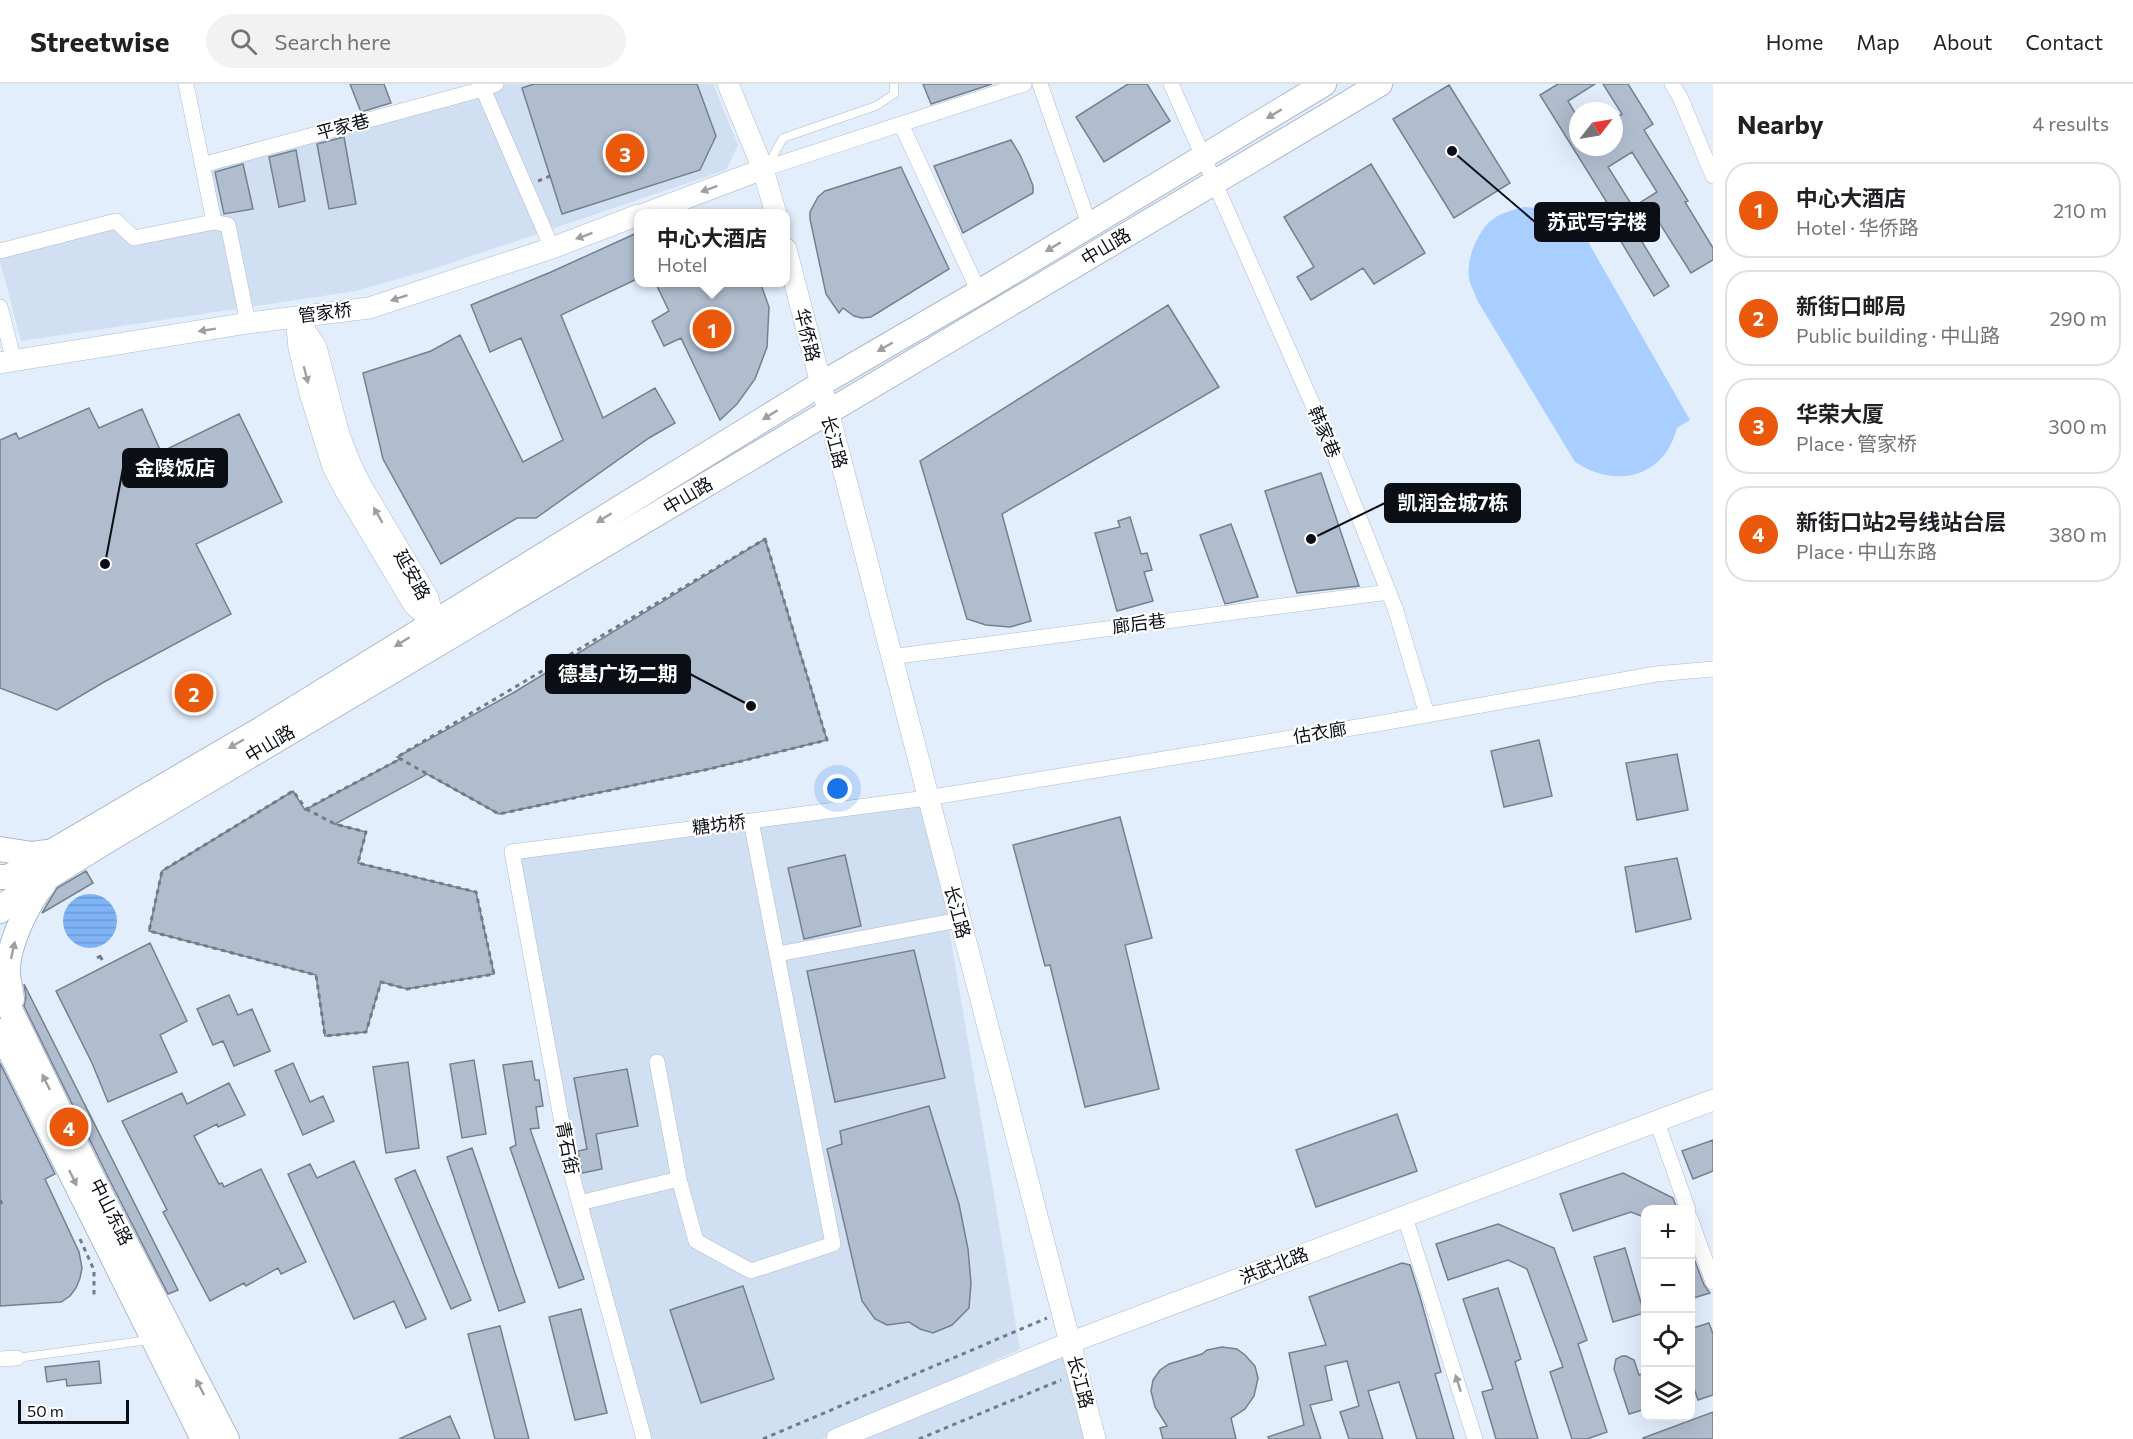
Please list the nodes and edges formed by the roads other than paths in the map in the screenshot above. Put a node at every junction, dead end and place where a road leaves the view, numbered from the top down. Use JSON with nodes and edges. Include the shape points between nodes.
{"nodes":[{"id":1,"x":186,"y":84,"type":"edge"},
{"id":2,"x":728,"y":84,"type":"edge"},
{"id":3,"x":894,"y":84,"type":"edge"},
{"id":4,"x":1024,"y":84,"type":"edge"},
{"id":5,"x":1040,"y":84,"type":"edge"},
{"id":6,"x":1171,"y":84,"type":"edge"},
{"id":7,"x":1324,"y":84,"type":"edge"},
{"id":8,"x":1380,"y":84,"type":"edge"},
{"id":9,"x":1672,"y":84,"type":"edge"},
{"id":10,"x":489,"y":86,"type":"edge"},
{"id":11,"x":1350,"y":101,"type":"joint"},
{"id":12,"x":901,"y":124,"type":"junction"},
{"id":13,"x":1311,"y":125,"type":"joint"},
{"id":14,"x":1202,"y":157,"type":"junction"},
{"id":15,"x":202,"y":165,"type":"junction"},
{"id":16,"x":765,"y":168,"type":"junction"},
{"id":17,"x":1234,"y":171,"type":"junction"},
{"id":18,"x":1713,"y":176,"type":"edge"},
{"id":19,"x":655,"y":209,"type":"edge"},
{"id":20,"x":775,"y":209,"type":"edge"},
{"id":21,"x":634,"y":217,"type":"edge"},
{"id":22,"x":214,"y":222,"type":"junction"},
{"id":23,"x":1089,"y":224,"type":"junction"},
{"id":24,"x":552,"y":248,"type":"junction"},
{"id":25,"x":0,"y":251,"type":"edge"},
{"id":26,"x":790,"y":265,"type":"edge"},
{"id":27,"x":979,"y":292,"type":"junction"},
{"id":28,"x":0,"y":307,"type":"edge"},
{"id":29,"x":296,"y":317,"type":"junction"},
{"id":30,"x":248,"y":323,"type":"junction"},
{"id":31,"x":7,"y":362,"type":"edge"},
{"id":32,"x":819,"y":385,"type":"junction"},
{"id":33,"x":827,"y":414,"type":"junction"},
{"id":34,"x":1389,"y":592,"type":"junction"},
{"id":35,"x":434,"y":622,"type":"junction"},
{"id":36,"x":890,"y":657,"type":"junction"},
{"id":37,"x":1713,"y":669,"type":"edge"},
{"id":38,"x":1427,"y":715,"type":"junction"},
{"id":39,"x":184,"y":795,"type":"junction"},
{"id":40,"x":927,"y":798,"type":"junction"},
{"id":41,"x":751,"y":821,"type":"junction"},
{"id":42,"x":0,"y":849,"type":"edge"},
{"id":43,"x":512,"y":852,"type":"joint"},
{"id":44,"x":56,"y":861,"type":"junction"},
{"id":45,"x":0,"y":877,"type":"edge"},
{"id":46,"x":0,"y":911,"type":"edge"},
{"id":47,"x":959,"y":920,"type":"junction"},
{"id":48,"x":778,"y":954,"type":"junction"},
{"id":49,"x":0,"y":982,"type":"edge"},
{"id":50,"x":6,"y":1033,"type":"edge"},
{"id":51,"x":657,"y":1062,"type":"dead end"},
{"id":52,"x":1713,"y":1100,"type":"edge"},
{"id":53,"x":1657,"y":1122,"type":"junction"},
{"id":54,"x":680,"y":1179,"type":"junction"},
{"id":55,"x":579,"y":1203,"type":"dead end"},
{"id":56,"x":1687,"y":1205,"type":"edge"},
{"id":57,"x":1405,"y":1217,"type":"junction"},
{"id":58,"x":1695,"y":1232,"type":"edge"},
{"id":59,"x":1713,"y":1282,"type":"edge"},
{"id":60,"x":153,"y":1339,"type":"junction"},
{"id":61,"x":1069,"y":1343,"type":"junction"},
{"id":62,"x":17,"y":1358,"type":"joint"},
{"id":63,"x":0,"y":1359,"type":"edge"},
{"id":64,"x":203,"y":1439,"type":"edge"},
{"id":65,"x":227,"y":1439,"type":"edge"},
{"id":66,"x":644,"y":1439,"type":"edge"},
{"id":67,"x":837,"y":1439,"type":"edge"},
{"id":68,"x":1095,"y":1439,"type":"edge"},
{"id":69,"x":1475,"y":1439,"type":"edge"}],
"edges":[{"from":1,"to":15,"type":"street"},
{"from":2,"to":16,"type":"main road"},
{"from":3,"to":16,"type":"lane","via":[[894,94],[876,106],[783,138]]},
{"from":4,"to":12,"type":"street"},
{"from":5,"to":23,"type":"street"},
{"from":6,"to":14,"type":"street","name":"韩家巷"},
{"from":7,"to":14,"type":"main road","name":"中山路","one_way":true},
{"from":8,"to":11,"type":"lane"},
{"from":9,"to":18,"type":"street"},
{"from":10,"to":15,"type":"street","name":"平家巷"},
{"from":10,"to":24,"type":"street","name":"平家巷"},
{"from":11,"to":13,"type":"main road"},
{"from":12,"to":16,"type":"street"},
{"from":12,"to":27,"type":"street"},
{"from":13,"to":17,"type":"lane"},
{"from":14,"to":17,"type":"street","name":"韩家巷"},
{"from":14,"to":23,"type":"main road","name":"中山路"},
{"from":15,"to":22,"type":"street"},
{"from":16,"to":19,"type":"main road","one_way":true},
{"from":16,"to":20,"type":"main road"},
{"from":17,"to":33,"type":"main road","name":"中山路"},
{"from":17,"to":34,"type":"street","name":"韩家巷","via":[[1328,439]]},
{"from":17,"to":39,"type":"lane"},
{"from":21,"to":24,"type":"main road","name":"管家桥","one_way":true},
{"from":22,"to":25,"type":"street","via":[[134,238],[116,221]]},
{"from":22,"to":30,"type":"street","via":[[228,225]]},
{"from":23,"to":27,"type":"main road","name":"中山路","one_way":true},
{"from":24,"to":29,"type":"main road","name":"管家桥","one_way":true,"via":[[369,308]]},
{"from":26,"to":32,"type":"main road","name":"华侨路"},
{"from":27,"to":32,"type":"main road","name":"中山路","one_way":true},
{"from":28,"to":31,"type":"street"},
{"from":29,"to":30,"type":"main road","name":"管家桥"},
{"from":29,"to":35,"type":"main road","name":"延安路","via":[[316,347],[350,463],[428,598]]},
{"from":30,"to":31,"type":"main road","name":"管家桥","one_way":true},
{"from":32,"to":33,"type":"main road","name":"长江路"},
{"from":32,"to":35,"type":"main road","name":"中山路","one_way":true},
{"from":33,"to":36,"type":"main road","name":"长江路"},
{"from":33,"to":39,"type":"main road","name":"中山路"},
{"from":34,"to":36,"type":"street","name":"廊后巷"},
{"from":34,"to":38,"type":"street","name":"韩家巷"},
{"from":35,"to":44,"type":"main road","name":"中山路","one_way":true},
{"from":36,"to":40,"type":"main road","name":"长江路"},
{"from":37,"to":38,"type":"street","name":"估衣廊","via":[[1656,674]]},
{"from":38,"to":40,"type":"street","name":"估衣廊"},
{"from":39,"to":44,"type":"lane"},
{"from":40,"to":41,"type":"street","name":"糖坊桥"},
{"from":40,"to":47,"type":"main road","name":"长江路"},
{"from":41,"to":43,"type":"street","name":"糖坊桥"},
{"from":41,"to":48,"type":"street"},
{"from":42,"to":44,"type":"main road"},
{"from":43,"to":66,"type":"street","name":"青石街","via":[[571,1172]]},
{"from":44,"to":45,"type":"main road","name":"中山路"},
{"from":44,"to":46,"type":"lane"},
{"from":50,"to":44,"type":"main road","one_way":true,"via":[[13,1006],[8,973],[17,930]]},
{"from":47,"to":48,"type":"street"},
{"from":47,"to":61,"type":"main road","name":"长江路"},
{"from":48,"to":54,"type":"street","via":[[834,1244],[751,1271],[696,1241]]},
{"from":49,"to":50,"type":"main road","name":"中山东路","via":[[7,1003]]},
{"from":50,"to":60,"type":"main road","name":"中山东路","one_way":true},
{"from":65,"to":50,"type":"main road","name":"中山东路","one_way":true,"via":[[98,1189]]},
{"from":51,"to":54,"type":"street"},
{"from":52,"to":53,"type":"main road","name":"洪武北路"},
{"from":53,"to":56,"type":"street"},
{"from":53,"to":57,"type":"main road","name":"洪武北路"},
{"from":54,"to":55,"type":"street"},
{"from":57,"to":61,"type":"main road","name":"洪武北路"},
{"from":69,"to":57,"type":"street","one_way":true},
{"from":58,"to":59,"type":"street"},
{"from":60,"to":62,"type":"lane"},
{"from":60,"to":64,"type":"main road","name":"中山东路"},
{"from":61,"to":67,"type":"main road","name":"洪武北路"},
{"from":61,"to":68,"type":"main road","name":"长江路"},
{"from":62,"to":63,"type":"street"}]}
